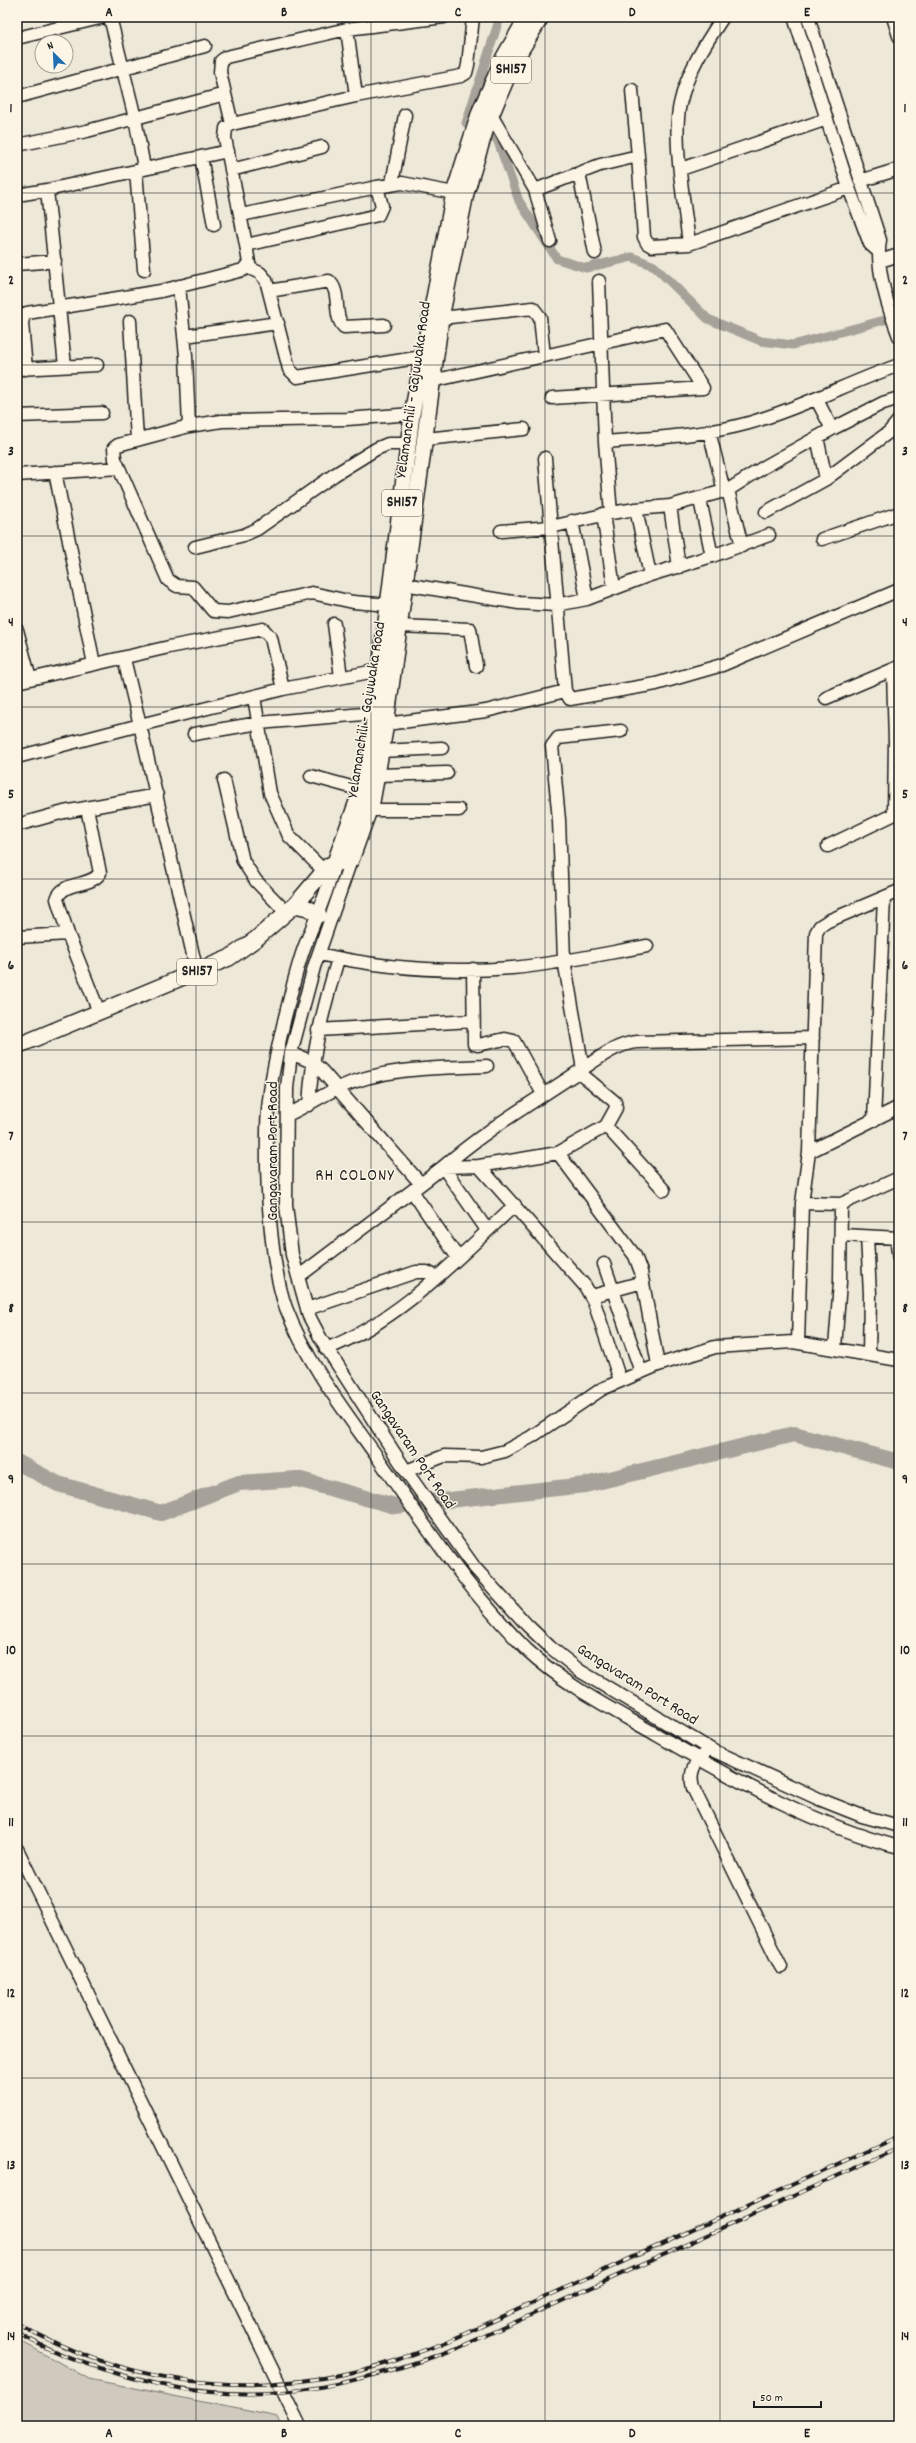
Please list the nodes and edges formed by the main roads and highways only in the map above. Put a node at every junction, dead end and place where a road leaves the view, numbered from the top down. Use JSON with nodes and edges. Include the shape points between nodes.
{"nodes":[{"id":1,"x":527,"y":17,"type":"edge"},
{"id":2,"x":541,"y":17,"type":"edge"},
{"id":3,"x":486,"y":117,"type":"junction"},
{"id":4,"x":465,"y":178,"type":"junction"},
{"id":5,"x":330,"y":867,"type":"junction"},
{"id":6,"x":291,"y":909,"type":"junction"},
{"id":7,"x":319,"y":915,"type":"road end"},
{"id":8,"x":17,"y":1046,"type":"edge"}],
"edges":[{"from":1,"to":3,"type":"main road","name":"Yelamanchili - Gajuwaka Road","number":"SH157","via":[[504,57]]},
{"from":2,"to":3,"type":"main road","name":"Yelamanchili - Gajuwaka Road","number":"SH157","via":[[513,63]]},
{"from":3,"to":4,"type":"main road","name":"Yelamanchili - Gajuwaka Road","number":"SH157"},
{"from":4,"to":5,"type":"main road","name":"Yelamanchili - Gajuwaka Road","number":"SH157","via":[[454,193],[412,414],[367,774]]},
{"from":4,"to":5,"type":"main road","name":"Yelamanchili - Gajuwaka Road","number":"SH157","via":[[432,381],[377,775],[370,810],[351,860]]},
{"from":5,"to":6,"type":"main road","name":"Yelamanchili - Gajuwaka Road","number":"SH157"},
{"from":6,"to":7,"type":"main road","via":[[308,908]]},
{"from":6,"to":8,"type":"main road","name":"Yelamanchili - Gajuwaka Road","number":"SH157","via":[[256,940],[229,958]]}]}
